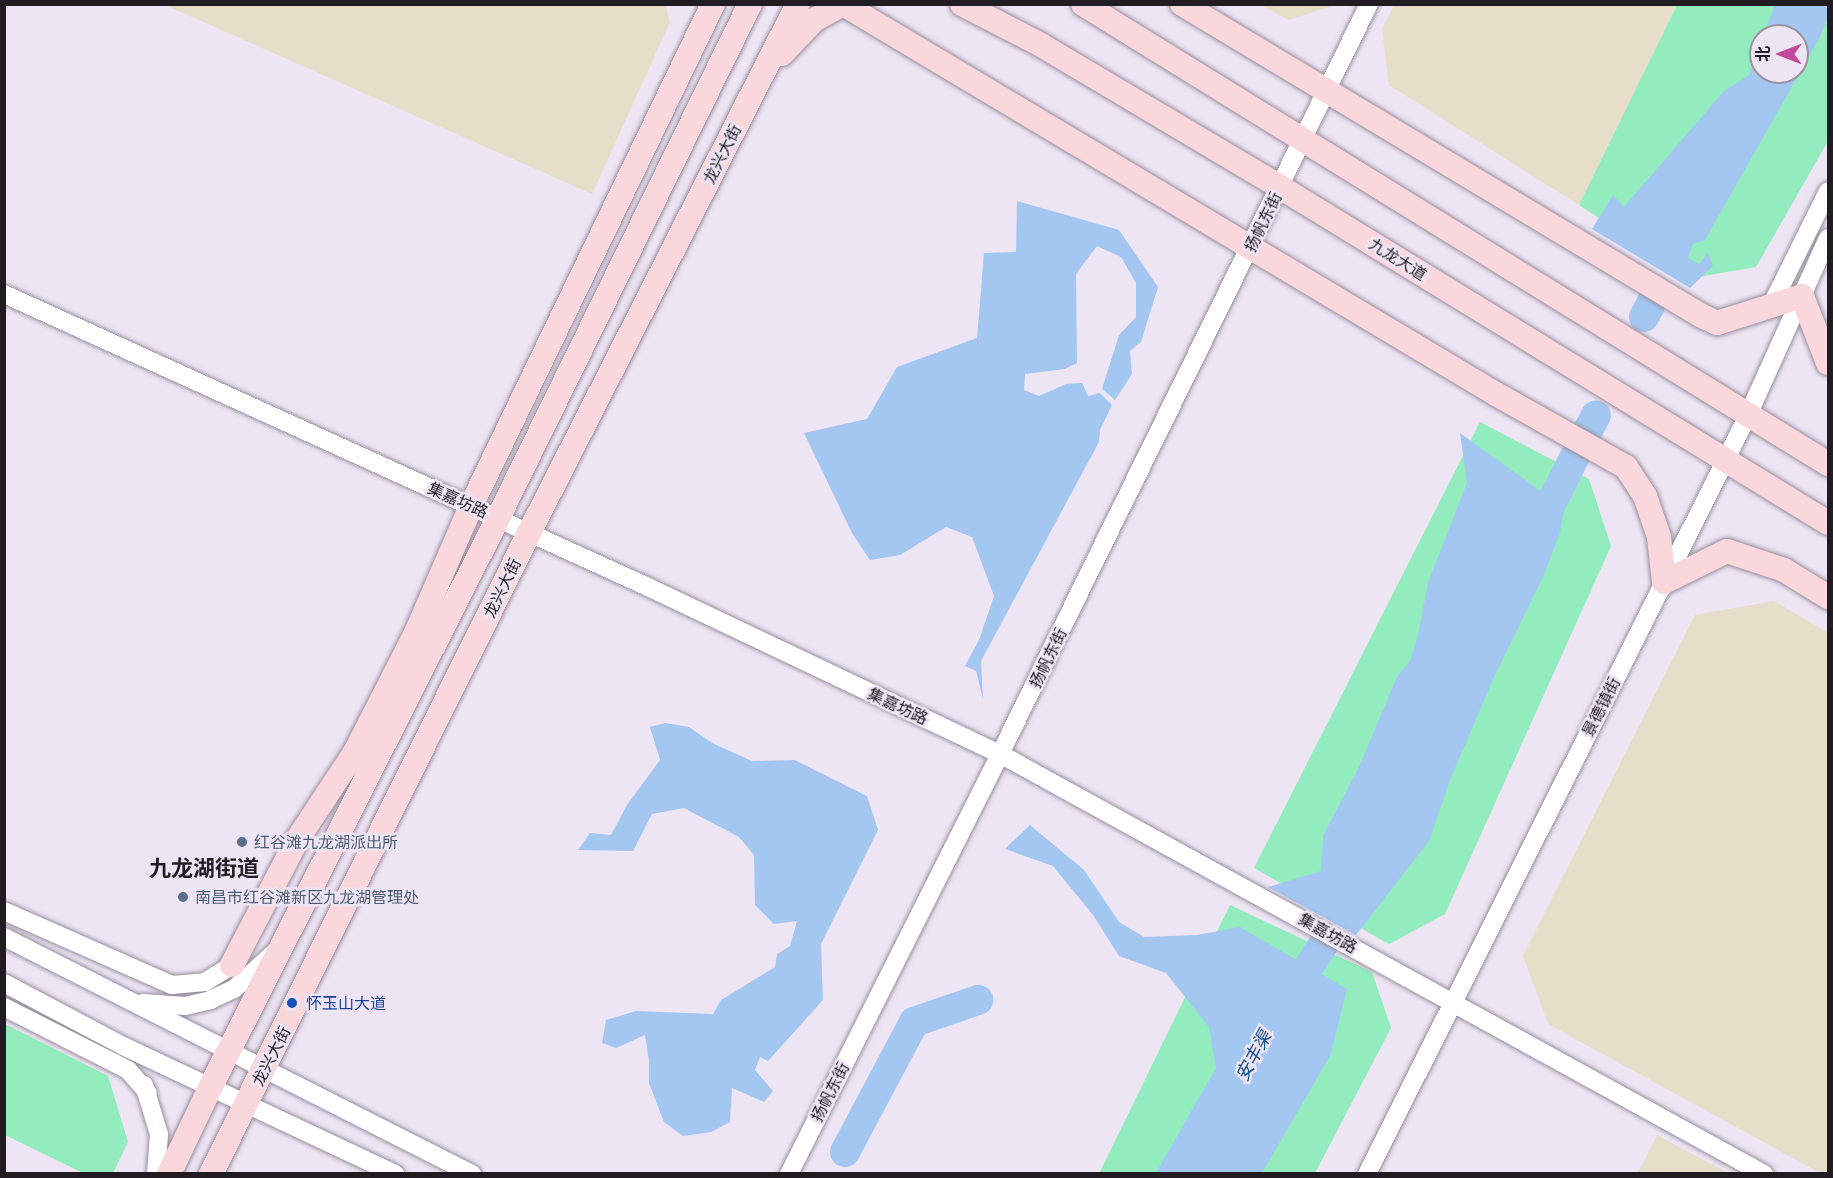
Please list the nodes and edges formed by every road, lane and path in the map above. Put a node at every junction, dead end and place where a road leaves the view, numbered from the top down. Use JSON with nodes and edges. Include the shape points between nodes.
{"nodes":[{"id":1,"x":713,"y":4,"type":"edge"},
{"id":2,"x":735,"y":4,"type":"edge"},
{"id":3,"x":750,"y":4,"type":"edge"},
{"id":4,"x":798,"y":4,"type":"edge"},
{"id":5,"x":843,"y":4,"type":"edge"},
{"id":6,"x":962,"y":4,"type":"edge"},
{"id":7,"x":1083,"y":4,"type":"edge"},
{"id":8,"x":1182,"y":4,"type":"edge"},
{"id":9,"x":1369,"y":4,"type":"edge"},
{"id":10,"x":731,"y":40,"type":"junction"},
{"id":11,"x":762,"y":75,"type":"junction"},
{"id":12,"x":1327,"y":92,"type":"junction"},
{"id":13,"x":1303,"y":141,"type":"junction"},
{"id":14,"x":1280,"y":187,"type":"junction"},
{"id":15,"x":1828,"y":191,"type":"edge"},
{"id":16,"x":1828,"y":238,"type":"edge"},
{"id":17,"x":1251,"y":247,"type":"junction"},
{"id":18,"x":4,"y":294,"type":"edge"},
{"id":19,"x":1802,"y":296,"type":"junction"},
{"id":20,"x":1771,"y":306,"type":"junction"},
{"id":21,"x":1828,"y":363,"type":"edge"},
{"id":22,"x":1748,"y":415,"type":"junction"},
{"id":23,"x":1725,"y":460,"type":"junction"},
{"id":24,"x":1828,"y":465,"type":"edge"},
{"id":25,"x":471,"y":506,"type":"junction"},
{"id":26,"x":498,"y":518,"type":"junction"},
{"id":27,"x":1828,"y":523,"type":"edge"},
{"id":28,"x":529,"y":533,"type":"junction"},
{"id":29,"x":1664,"y":582,"type":"junction"},
{"id":30,"x":1828,"y":597,"type":"edge"},
{"id":31,"x":1000,"y":754,"type":"junction"},
{"id":32,"x":4,"y":911,"type":"edge"},
{"id":33,"x":4,"y":937,"type":"edge"},
{"id":34,"x":283,"y":945,"type":"junction"},
{"id":35,"x":232,"y":965,"type":"joint"},
{"id":36,"x":4,"y":983,"type":"edge"},
{"id":37,"x":1453,"y":1001,"type":"junction"},
{"id":38,"x":133,"y":1002,"type":"junction"},
{"id":39,"x":4,"y":1007,"type":"edge"},
{"id":40,"x":123,"y":1046,"type":"junction"},
{"id":41,"x":229,"y":1052,"type":"junction"},
{"id":42,"x":265,"y":1070,"type":"junction"},
{"id":43,"x":210,"y":1088,"type":"junction"},
{"id":44,"x":148,"y":1093,"type":"junction"},
{"id":45,"x":245,"y":1105,"type":"junction"},
{"id":46,"x":156,"y":1173,"type":"edge"},
{"id":47,"x":169,"y":1173,"type":"edge"},
{"id":48,"x":211,"y":1173,"type":"edge"},
{"id":49,"x":395,"y":1173,"type":"edge"},
{"id":50,"x":472,"y":1173,"type":"edge"},
{"id":51,"x":789,"y":1173,"type":"edge"},
{"id":52,"x":1367,"y":1173,"type":"edge"},
{"id":53,"x":1764,"y":1173,"type":"edge"}],
"edges":[{"from":1,"to":25,"type":"main road"},
{"from":2,"to":10,"type":"main road"},
{"from":3,"to":10,"type":"main road"},
{"from":4,"to":11,"type":"main road","name":"龙兴大街"},
{"from":5,"to":11,"type":"main road","via":[[814,20]]},
{"from":5,"to":17,"type":"main road"},
{"from":6,"to":14,"type":"main road","name":"九龙大道","via":[[1041,45]]},
{"from":7,"to":13,"type":"main road"},
{"from":8,"to":12,"type":"main road"},
{"from":9,"to":12,"type":"street","name":"扬帆东街"},
{"from":10,"to":26,"type":"main road"},
{"from":11,"to":28,"type":"main road","name":"龙兴大街"},
{"from":12,"to":13,"type":"street","name":"扬帆东街"},
{"from":12,"to":20,"type":"main road","via":[[1700,315],[1717,323]]},
{"from":13,"to":14,"type":"street","name":"扬帆东街"},
{"from":13,"to":22,"type":"main road"},
{"from":14,"to":17,"type":"street","name":"扬帆东街"},
{"from":14,"to":23,"type":"main road","name":"九龙大道"},
{"from":15,"to":20,"type":"street"},
{"from":16,"to":19,"type":"street","name":"景德镇街"},
{"from":17,"to":29,"type":"main road","via":[[1626,467],[1645,496],[1659,537]]},
{"from":17,"to":31,"type":"street","name":"扬帆东街"},
{"from":18,"to":25,"type":"street","name":"集嘉坊路"},
{"from":19,"to":20,"type":"main road"},
{"from":19,"to":21,"type":"main road"},
{"from":19,"to":22,"type":"street","name":"景德镇街"},
{"from":22,"to":23,"type":"street","name":"景德镇街"},
{"from":22,"to":24,"type":"main road"},
{"from":23,"to":27,"type":"main road","name":"九龙大道"},
{"from":23,"to":29,"type":"street","name":"景德镇街"},
{"from":25,"to":26,"type":"street","name":"集嘉坊路"},
{"from":25,"to":35,"type":"main road","via":[[415,635],[355,752],[297,840]]},
{"from":26,"to":28,"type":"street","name":"集嘉坊路"},
{"from":26,"to":34,"type":"main road"},
{"from":28,"to":31,"type":"street","name":"集嘉坊路"},
{"from":28,"to":42,"type":"main road","name":"龙兴大街"},
{"from":29,"to":30,"type":"main road","via":[[1727,551],[1784,570]]},
{"from":29,"to":37,"type":"street","name":"景德镇街"},
{"from":31,"to":37,"type":"street","name":"集嘉坊路"},
{"from":31,"to":51,"type":"street","name":"扬帆东街"},
{"from":32,"to":35,"type":"street","via":[[172,985],[205,982]]},
{"from":33,"to":38,"type":"street"},
{"from":34,"to":38,"type":"street","via":[[234,989],[210,1000],[185,1006]]},
{"from":34,"to":41,"type":"main road"},
{"from":36,"to":40,"type":"street"},
{"from":37,"to":52,"type":"street","name":"景德镇街"},
{"from":37,"to":53,"type":"street","name":"集嘉坊路"},
{"from":38,"to":41,"type":"street"},
{"from":39,"to":44,"type":"street","via":[[128,1070]]},
{"from":40,"to":43,"type":"street"},
{"from":40,"to":44,"type":"street"},
{"from":41,"to":42,"type":"street"},
{"from":41,"to":43,"type":"main road"},
{"from":42,"to":45,"type":"main road","name":"龙兴大街"},
{"from":42,"to":50,"type":"street"},
{"from":43,"to":45,"type":"street"},
{"from":43,"to":47,"type":"main road"},
{"from":44,"to":46,"type":"street","via":[[159,1134]]},
{"from":45,"to":48,"type":"main road","name":"龙兴大街"},
{"from":45,"to":49,"type":"street"}]}
